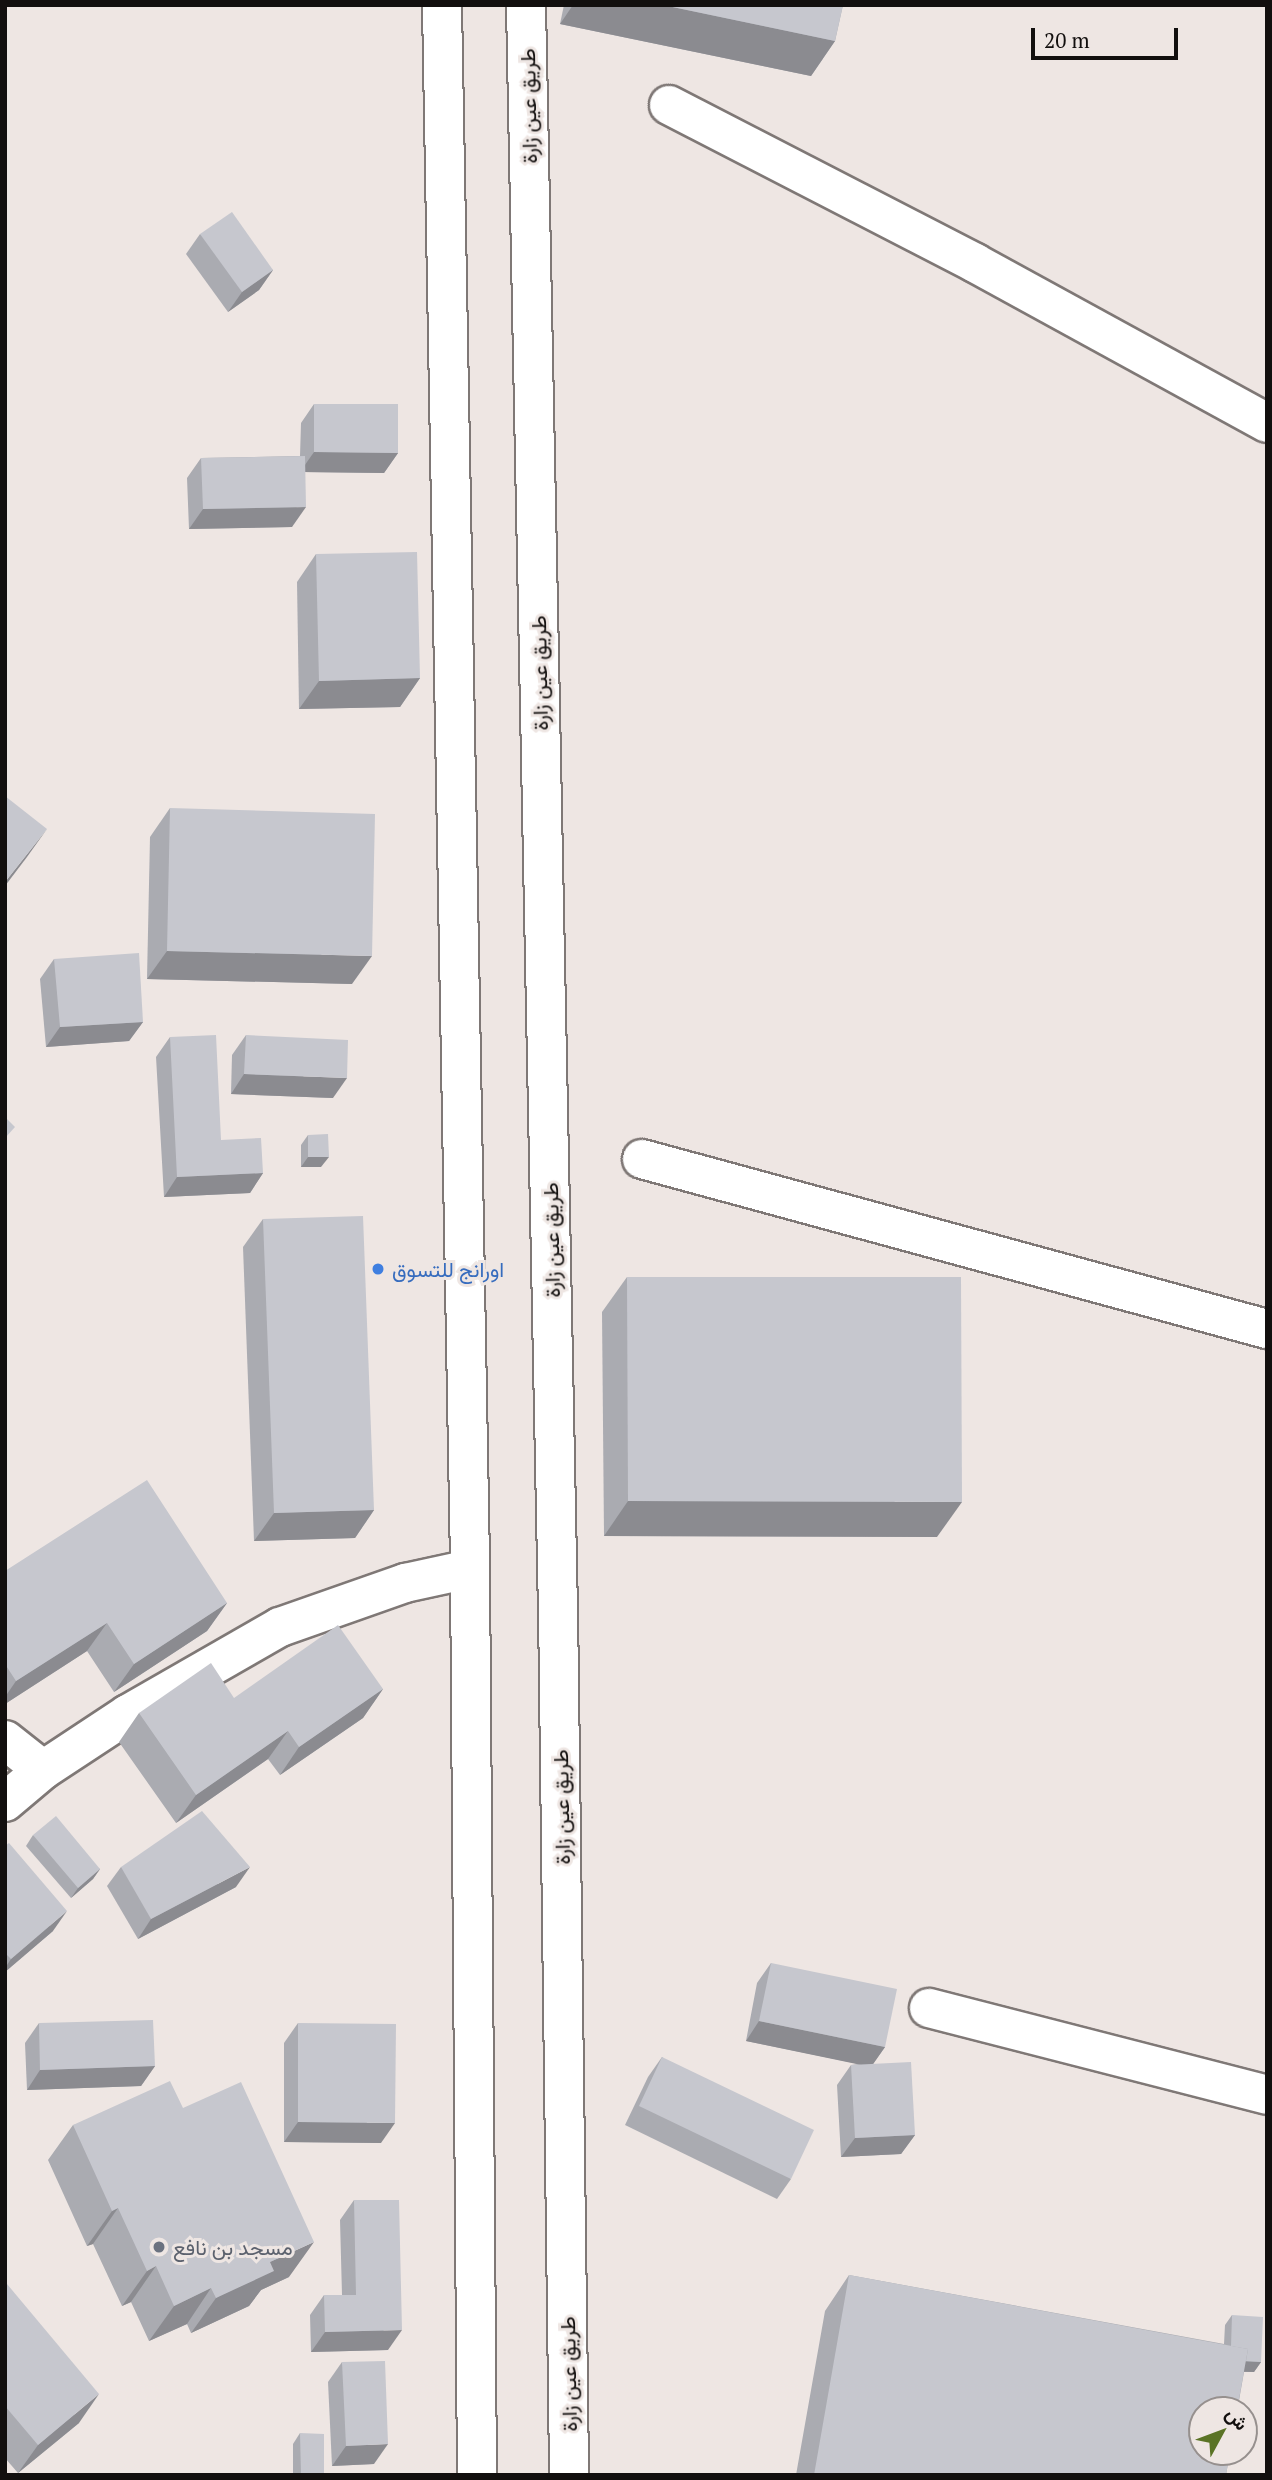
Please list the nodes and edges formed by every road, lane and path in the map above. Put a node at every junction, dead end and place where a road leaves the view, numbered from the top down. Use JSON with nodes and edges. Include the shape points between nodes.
{"nodes":[{"id":1,"x":442,"y":5,"type":"edge"},
{"id":2,"x":526,"y":5,"type":"edge"},
{"id":3,"x":669,"y":105,"type":"dead end"},
{"id":4,"x":1267,"y":422,"type":"edge"},
{"id":5,"x":642,"y":1159,"type":"dead end"},
{"id":6,"x":1267,"y":1329,"type":"edge"},
{"id":7,"x":470,"y":1569,"type":"junction"},
{"id":8,"x":5,"y":1740,"type":"edge"},
{"id":9,"x":43,"y":1770,"type":"junction"},
{"id":10,"x":5,"y":1802,"type":"edge"},
{"id":11,"x":929,"y":2008,"type":"dead end"},
{"id":12,"x":1267,"y":2095,"type":"edge"},
{"id":13,"x":477,"y":2475,"type":"edge"},
{"id":14,"x":569,"y":2475,"type":"edge"}],
"edges":[{"from":1,"to":7,"type":"main road"},
{"from":2,"to":14,"type":"main road","name":"طريق عين زارة","via":[[558,1593]]},
{"from":3,"to":4,"type":"main road","via":[[975,263]]},
{"from":5,"to":6,"type":"main road"},
{"from":7,"to":9,"type":"main road","via":[[405,1583],[281,1626],[222,1657]]},
{"from":7,"to":13,"type":"main road"},
{"from":8,"to":9,"type":"main road"},
{"from":9,"to":10,"type":"main road"},
{"from":11,"to":12,"type":"main road"}]}
